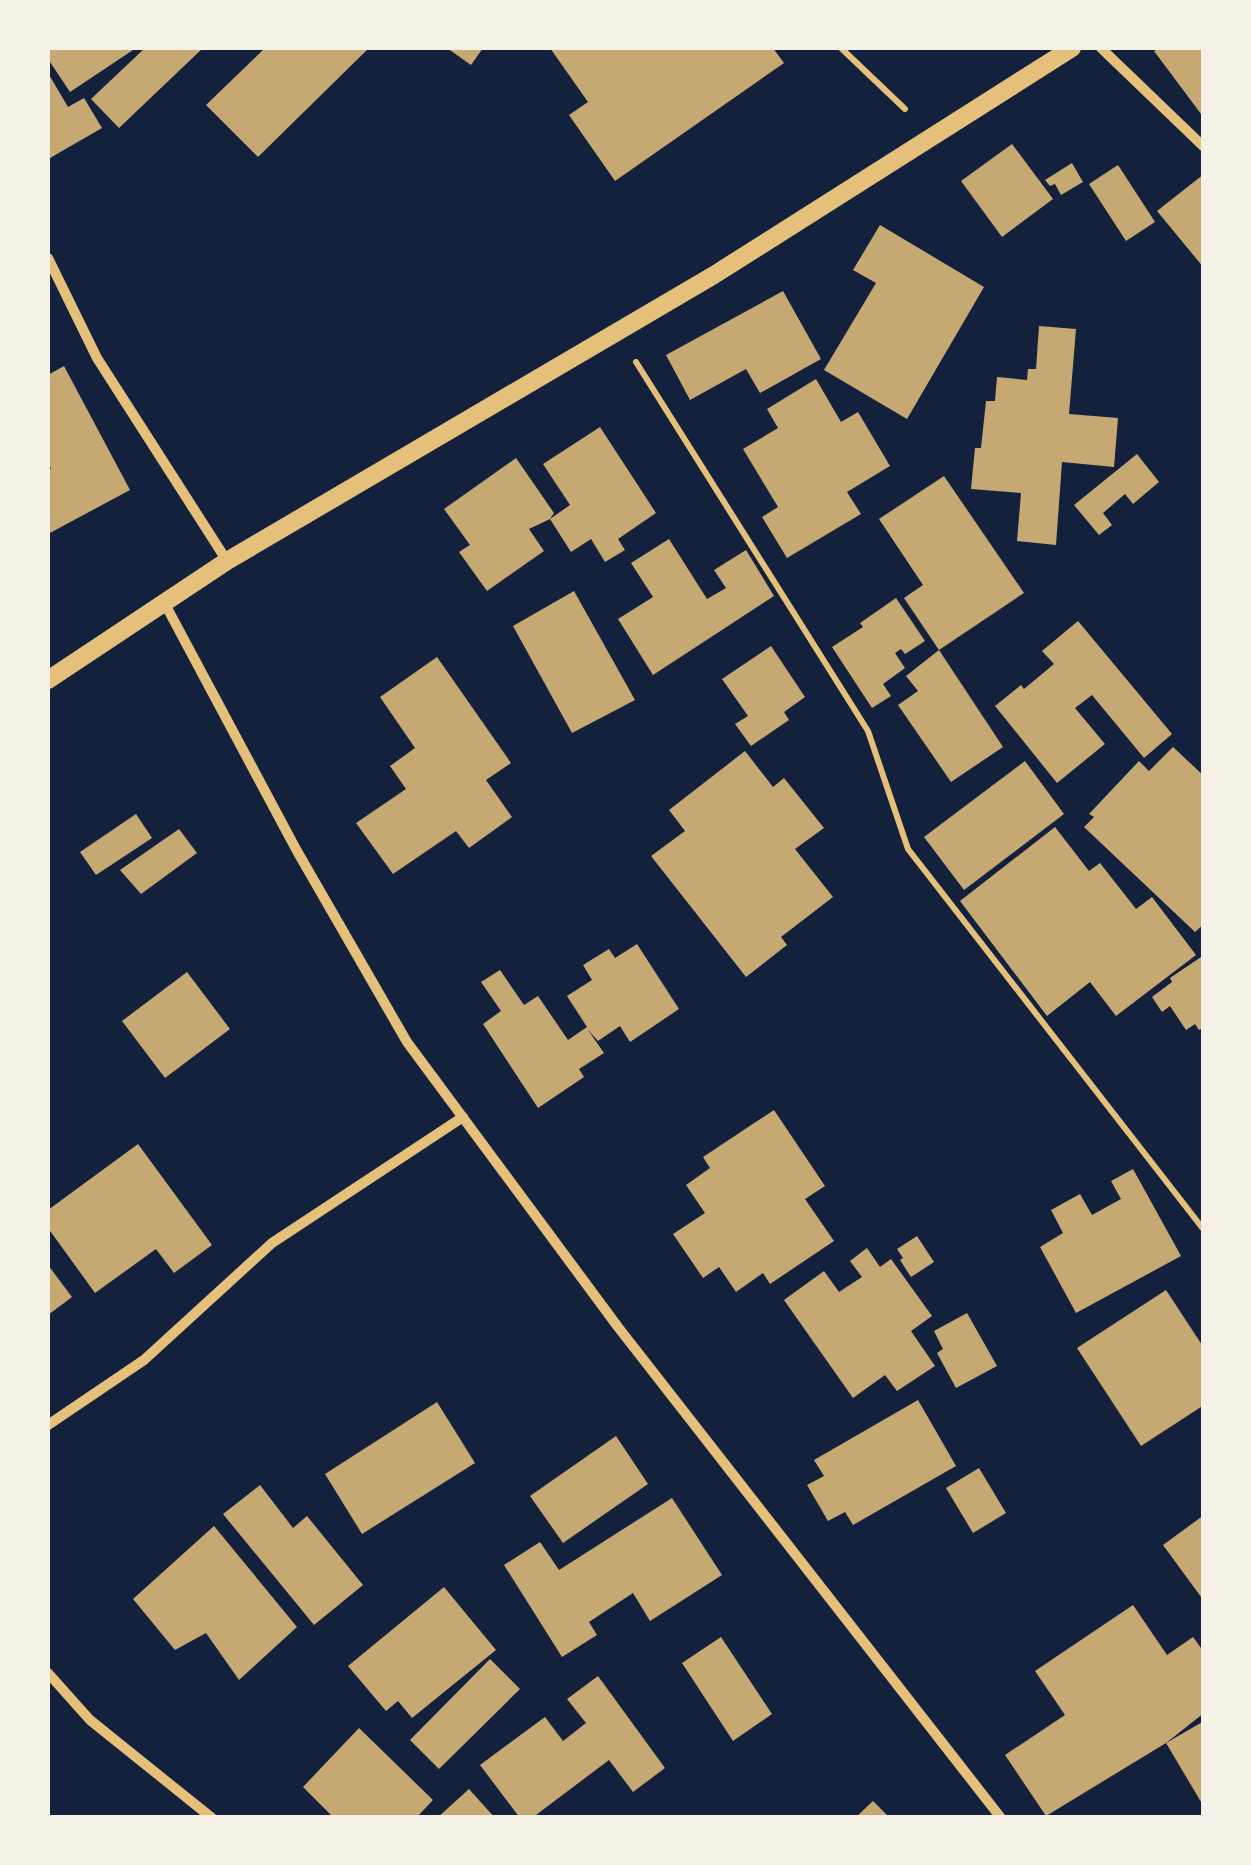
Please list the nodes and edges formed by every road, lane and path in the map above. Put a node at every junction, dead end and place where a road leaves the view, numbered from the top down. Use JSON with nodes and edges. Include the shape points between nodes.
{"nodes":[{"id":1,"x":841,"y":48,"type":"edge"},
{"id":2,"x":1072,"y":48,"type":"edge"},
{"id":3,"x":1101,"y":48,"type":"edge"},
{"id":4,"x":931,"y":134,"type":"junction"},
{"id":5,"x":1204,"y":147,"type":"edge"},
{"id":6,"x":48,"y":258,"type":"edge"},
{"id":7,"x":617,"y":332,"type":"junction"},
{"id":8,"x":226,"y":561,"type":"junction"},
{"id":9,"x":164,"y":604,"type":"junction"},
{"id":10,"x":48,"y":680,"type":"edge"},
{"id":11,"x":463,"y":1117,"type":"junction"},
{"id":12,"x":1204,"y":1230,"type":"edge"},
{"id":13,"x":48,"y":1425,"type":"edge"},
{"id":14,"x":48,"y":1673,"type":"edge"},
{"id":15,"x":212,"y":1818,"type":"edge"},
{"id":16,"x":1001,"y":1818,"type":"edge"}],
"edges":[{"from":1,"to":4,"type":"path"},
{"from":2,"to":4,"type":"street"},
{"from":3,"to":5,"type":"street"},
{"from":4,"to":7,"type":"street"},
{"from":6,"to":8,"type":"street","via":[[97,358]]},
{"from":7,"to":8,"type":"street"},
{"from":7,"to":12,"type":"path","via":[[868,731],[908,849]]},
{"from":8,"to":9,"type":"street"},
{"from":9,"to":10,"type":"street"},
{"from":9,"to":11,"type":"street","via":[[407,1042]]},
{"from":11,"to":13,"type":"street","via":[[272,1243],[144,1360]]},
{"from":11,"to":16,"type":"street"},
{"from":14,"to":15,"type":"street","via":[[90,1720]]}]}
